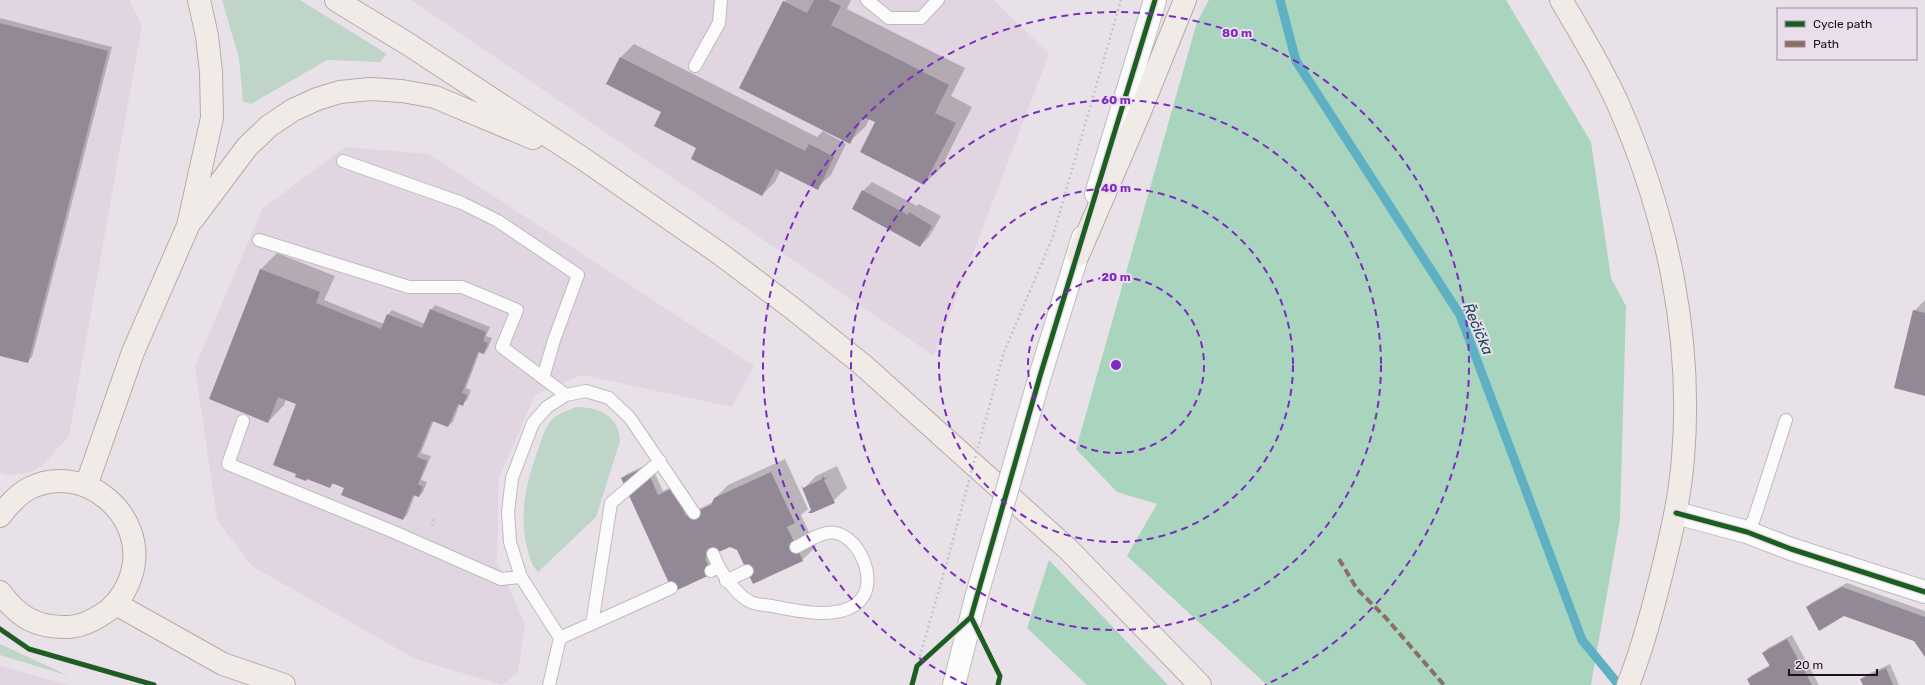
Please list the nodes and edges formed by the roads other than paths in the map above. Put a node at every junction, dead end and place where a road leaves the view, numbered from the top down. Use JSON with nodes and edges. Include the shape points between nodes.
{"nodes":[{"id":1,"x":199,"y":0,"type":"edge"},
{"id":2,"x":336,"y":0,"type":"edge"},
{"id":3,"x":721,"y":0,"type":"edge"},
{"id":4,"x":868,"y":0,"type":"edge"},
{"id":5,"x":938,"y":0,"type":"edge"},
{"id":6,"x":1154,"y":0,"type":"edge"},
{"id":7,"x":1184,"y":0,"type":"edge"},
{"id":8,"x":1561,"y":0,"type":"edge"},
{"id":9,"x":696,"y":66,"type":"dead end"},
{"id":10,"x":582,"y":158,"type":"junction"},
{"id":11,"x":343,"y":161,"type":"dead end"},
{"id":12,"x":188,"y":226,"type":"junction"},
{"id":13,"x":259,"y":240,"type":"dead end"},
{"id":14,"x":1078,"y":255,"type":"junction"},
{"id":15,"x":543,"y":378,"type":"junction"},
{"id":16,"x":566,"y":395,"type":"junction"},
{"id":17,"x":1786,"y":420,"type":"dead end"},
{"id":18,"x":244,"y":421,"type":"dead end"},
{"id":19,"x":660,"y":461,"type":"junction"},
{"id":20,"x":86,"y":486,"type":"junction"},
{"id":21,"x":694,"y":513,"type":"dead end"},
{"id":22,"x":1676,"y":513,"type":"junction"},
{"id":23,"x":0,"y":516,"type":"edge"},
{"id":24,"x":1747,"y":532,"type":"junction"},
{"id":25,"x":796,"y":547,"type":"dead end"},
{"id":26,"x":713,"y":554,"type":"dead end"},
{"id":27,"x":747,"y":571,"type":"dead end"},
{"id":28,"x":522,"y":577,"type":"junction"},
{"id":29,"x":726,"y":581,"type":"junction"},
{"id":30,"x":672,"y":588,"type":"dead end"},
{"id":31,"x":0,"y":592,"type":"edge"},
{"id":32,"x":1925,"y":592,"type":"edge"},
{"id":33,"x":116,"y":604,"type":"junction"},
{"id":34,"x":592,"y":624,"type":"junction"},
{"id":35,"x":560,"y":638,"type":"junction"},
{"id":36,"x":284,"y":685,"type":"edge"},
{"id":37,"x":549,"y":685,"type":"edge"},
{"id":38,"x":954,"y":685,"type":"edge"},
{"id":39,"x":1200,"y":685,"type":"edge"},
{"id":40,"x":1628,"y":685,"type":"edge"}],
"edges":[{"from":1,"to":12,"type":"main road","via":[[211,72],[212,118]]},
{"from":2,"to":10,"type":"main road"},
{"from":3,"to":9,"type":"lane","via":[[719,23]]},
{"from":4,"to":5,"type":"lane","via":[[889,18],[921,18]]},
{"from":6,"to":14,"type":"main road"},
{"from":7,"to":14,"type":"main road","via":[[1139,114]]},
{"from":8,"to":22,"type":"main road","via":[[1617,104],[1650,187],[1666,243],[1681,326],[1686,408]]},
{"from":10,"to":12,"type":"main road","via":[[435,97],[370,89],[340,92],[293,110],[246,147]]},
{"from":10,"to":39,"type":"main road","via":[[719,253],[863,365],[1069,550]]},
{"from":11,"to":15,"type":"lane","via":[[462,203],[498,221],[578,275]]},
{"from":12,"to":20,"type":"main road","via":[[133,352]]},
{"from":13,"to":15,"type":"lane","via":[[408,286],[462,287],[517,310],[502,347]]},
{"from":14,"to":38,"type":"main road","bridge":true,"via":[[1040,376],[976,598]]},
{"from":15,"to":16,"type":"lane"},
{"from":16,"to":19,"type":"lane","via":[[586,391],[609,398],[630,418]]},
{"from":16,"to":28,"type":"lane","via":[[547,407],[533,423],[512,478],[508,512],[510,542]]},
{"from":17,"to":24,"type":"lane","via":[[1754,519]]},
{"from":18,"to":28,"type":"lane","via":[[228,464],[501,579]]},
{"from":19,"to":21,"type":"lane"},
{"from":19,"to":34,"type":"lane","via":[[611,503]]},
{"from":20,"to":23,"type":"main road","via":[[73,482],[51,482],[29,489],[11,502]]},
{"from":20,"to":33,"type":"main road","via":[[113,502],[126,520],[134,541],[134,563],[128,585]]},
{"from":22,"to":24,"type":"main road"},
{"from":22,"to":40,"type":"main road","via":[[1650,621]]},
{"from":24,"to":32,"type":"main road","via":[[1791,549]]},
{"from":25,"to":29,"type":"lane","via":[[823,534],[836,533],[849,540],[864,558],[868,580],[863,598],[850,608],[826,613],[796,611],[751,602]]},
{"from":26,"to":29,"type":"lane","via":[[715,569]]},
{"from":27,"to":29,"type":"lane"},
{"from":28,"to":35,"type":"lane"},
{"from":30,"to":34,"type":"lane"},
{"from":31,"to":33,"type":"main road","via":[[11,607],[30,620],[53,627],[76,627],[98,618]]},
{"from":33,"to":36,"type":"main road","via":[[223,664]]},
{"from":34,"to":35,"type":"lane"},
{"from":35,"to":37,"type":"lane"}]}
